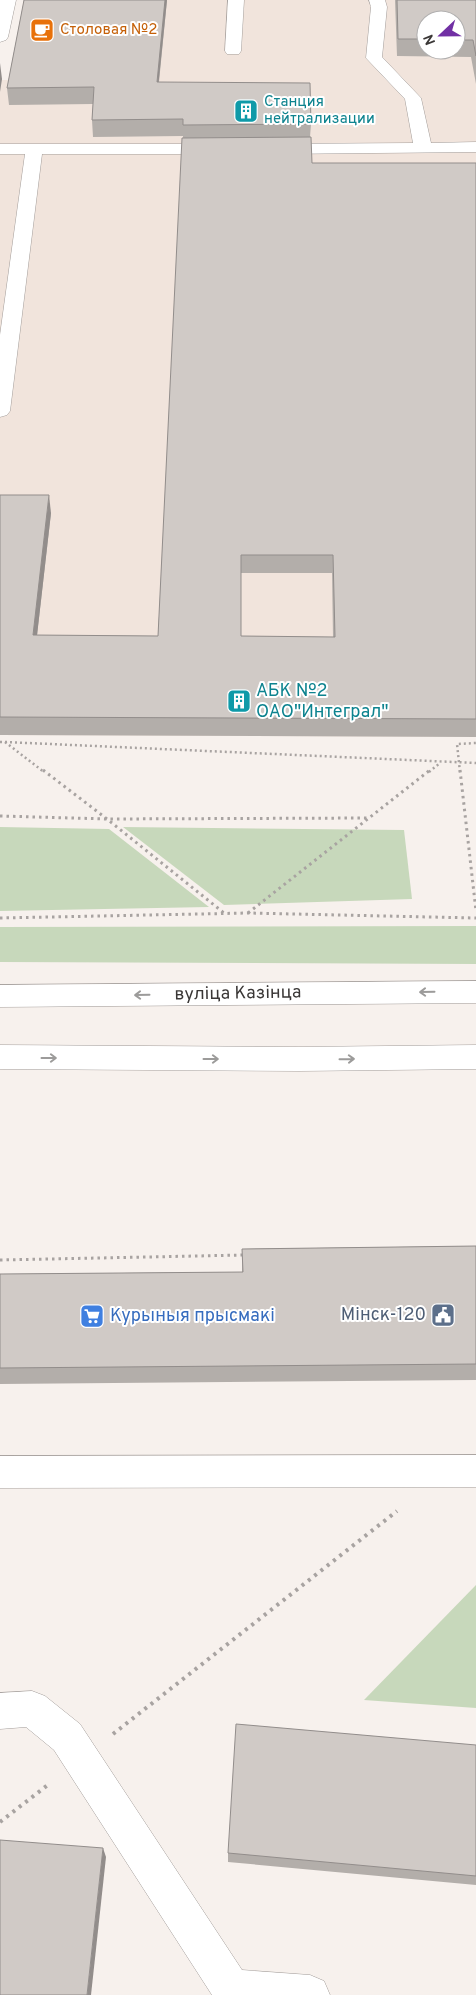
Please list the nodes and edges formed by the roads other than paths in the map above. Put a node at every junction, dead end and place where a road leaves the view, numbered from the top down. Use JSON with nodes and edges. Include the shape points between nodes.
{"nodes":[{"id":1,"x":8,"y":0,"type":"edge"},
{"id":2,"x":236,"y":0,"type":"edge"},
{"id":3,"x":377,"y":0,"type":"edge"},
{"id":4,"x":0,"y":34,"type":"edge"},
{"id":5,"x":232,"y":51,"type":"dead end"},
{"id":6,"x":476,"y":147,"type":"edge"},
{"id":7,"x":423,"y":148,"type":"junction"},
{"id":8,"x":0,"y":149,"type":"edge"},
{"id":9,"x":34,"y":149,"type":"junction"},
{"id":10,"x":234,"y":149,"type":"edge"},
{"id":11,"x":254,"y":149,"type":"edge"},
{"id":12,"x":0,"y":410,"type":"edge"},
{"id":13,"x":476,"y":992,"type":"edge"},
{"id":14,"x":0,"y":996,"type":"edge"},
{"id":15,"x":476,"y":1057,"type":"edge"},
{"id":16,"x":0,"y":1058,"type":"edge"},
{"id":17,"x":462,"y":1471,"type":"edge"},
{"id":18,"x":0,"y":1472,"type":"edge"},
{"id":19,"x":0,"y":1712,"type":"edge"},
{"id":20,"x":310,"y":1995,"type":"edge"}],
"edges":[{"from":1,"to":4,"type":"main road"},
{"from":2,"to":5,"type":"main road"},
{"from":3,"to":7,"type":"main road","via":[[374,58],[413,98]]},
{"from":6,"to":7,"type":"main road"},
{"from":7,"to":11,"type":"main road"},
{"from":8,"to":9,"type":"main road"},
{"from":9,"to":10,"type":"main road"},
{"from":9,"to":12,"type":"main road"},
{"from":13,"to":14,"type":"main road","name":"вуліца Казінца","one_way":true},
{"from":16,"to":15,"type":"main road","one_way":true},
{"from":17,"to":18,"type":"main road"},
{"from":19,"to":20,"type":"main road","via":[[32,1709],[67,1737],[232,1989]]}]}
